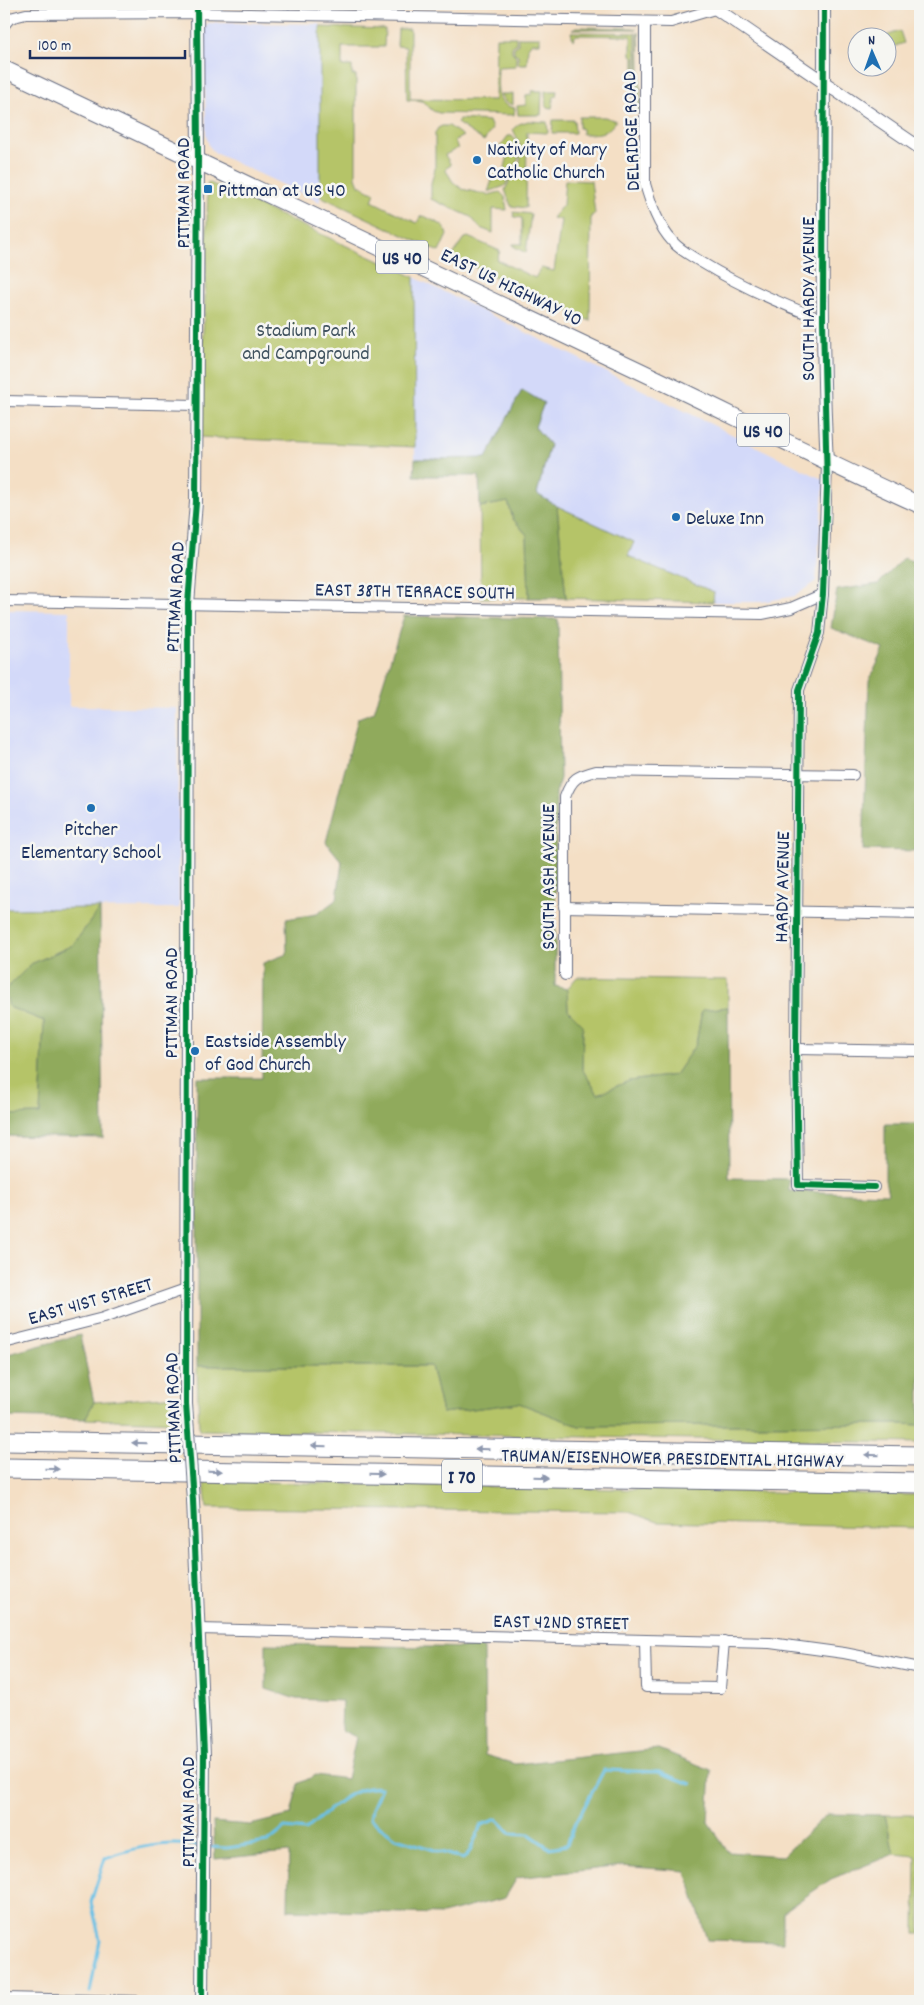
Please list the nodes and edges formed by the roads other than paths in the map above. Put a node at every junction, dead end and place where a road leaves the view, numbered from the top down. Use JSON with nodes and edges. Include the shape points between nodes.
{"nodes":[{"id":1,"x":824,"y":4,"type":"edge"},
{"id":2,"x":712,"y":6,"type":"edge"},
{"id":3,"x":197,"y":8,"type":"edge"},
{"id":4,"x":645,"y":22,"type":"junction"},
{"id":5,"x":4,"y":25,"type":"edge"},
{"id":6,"x":4,"y":69,"type":"edge"},
{"id":7,"x":825,"y":84,"type":"junction"},
{"id":8,"x":920,"y":148,"type":"edge"},
{"id":9,"x":198,"y":160,"type":"junction"},
{"id":10,"x":823,"y":320,"type":"junction"},
{"id":11,"x":4,"y":402,"type":"edge"},
{"id":12,"x":197,"y":405,"type":"junction"},
{"id":13,"x":827,"y":463,"type":"junction"},
{"id":14,"x":920,"y":505,"type":"edge"},
{"id":15,"x":823,"y":594,"type":"junction"},
{"id":16,"x":4,"y":601,"type":"edge"},
{"id":17,"x":188,"y":604,"type":"junction"},
{"id":18,"x":799,"y":773,"type":"junction"},
{"id":19,"x":853,"y":775,"type":"dead end"},
{"id":20,"x":564,"y":907,"type":"junction"},
{"id":21,"x":797,"y":910,"type":"junction"},
{"id":22,"x":920,"y":914,"type":"edge"},
{"id":23,"x":564,"y":975,"type":"dead end"},
{"id":24,"x":796,"y":1049,"type":"junction"},
{"id":25,"x":920,"y":1051,"type":"edge"},
{"id":26,"x":874,"y":1188,"type":"dead end"},
{"id":27,"x":186,"y":1289,"type":"junction"},
{"id":28,"x":4,"y":1343,"type":"edge"},
{"id":29,"x":4,"y":1441,"type":"edge"},
{"id":30,"x":920,"y":1456,"type":"edge"},
{"id":31,"x":4,"y":1468,"type":"edge"},
{"id":32,"x":920,"y":1483,"type":"edge"},
{"id":33,"x":198,"y":1629,"type":"junction"},
{"id":34,"x":645,"y":1640,"type":"junction"},
{"id":35,"x":724,"y":1641,"type":"junction"},
{"id":36,"x":920,"y":1668,"type":"edge"},
{"id":37,"x":4,"y":1998,"type":"edge"},
{"id":38,"x":140,"y":2001,"type":"edge"},
{"id":39,"x":202,"y":2001,"type":"edge"}],
"edges":[{"from":1,"to":7,"type":"street","name":"SOUTH HARDY AVENUE"},
{"from":2,"to":4,"type":"street","via":[[671,22]]},
{"from":2,"to":7,"type":"street"},
{"from":3,"to":4,"type":"street"},
{"from":3,"to":5,"type":"street","via":[[26,14],[10,18]]},
{"from":3,"to":9,"type":"street","name":"PITTMAN ROAD"},
{"from":4,"to":10,"type":"street","name":"DELRIDGE ROAD","via":[[645,184],[651,206],[664,230],[682,250],[728,279]]},
{"from":6,"to":9,"type":"main road","name":"EAST US HIGHWAY 40","number":"US 40"},
{"from":7,"to":8,"type":"street"},
{"from":7,"to":10,"type":"street","name":"SOUTH HARDY AVENUE"},
{"from":9,"to":12,"type":"street","name":"PITTMAN ROAD"},
{"from":9,"to":13,"type":"main road","name":"EAST US HIGHWAY 40","number":"US 40","via":[[757,426]]},
{"from":10,"to":13,"type":"street","name":"SOUTH HARDY AVENUE"},
{"from":11,"to":12,"type":"street"},
{"from":12,"to":17,"type":"street","name":"PITTMAN ROAD","via":[[196,502]]},
{"from":13,"to":14,"type":"main road","name":"EAST US HIGHWAY 40","number":"US 40"},
{"from":13,"to":15,"type":"street","name":"SOUTH HARDY AVENUE"},
{"from":15,"to":17,"type":"street","name":"EAST 38TH TERRACE SOUTH","via":[[790,608],[762,614]]},
{"from":15,"to":18,"type":"street","name":"HARDY AVENUE","via":[[819,634],[799,690]]},
{"from":16,"to":17,"type":"street","name":"EAST 38TH TERRACE SOUTH"},
{"from":17,"to":27,"type":"street","name":"PITTMAN ROAD"},
{"from":18,"to":19,"type":"street"},
{"from":18,"to":20,"type":"street","name":"SOUTH ASH AVENUE","via":[[596,771],[579,776],[564,797]]},
{"from":18,"to":21,"type":"street","name":"HARDY AVENUE"},
{"from":20,"to":21,"type":"street"},
{"from":20,"to":23,"type":"street","name":"SOUTH ASH AVENUE"},
{"from":21,"to":22,"type":"street"},
{"from":21,"to":24,"type":"street","name":"HARDY AVENUE"},
{"from":24,"to":25,"type":"street"},
{"from":24,"to":26,"type":"street","name":"HARDY AVENUE","via":[[798,1185]]},
{"from":27,"to":28,"type":"street","name":"EAST 41ST STREET","via":[[103,1318]]},
{"from":27,"to":33,"type":"street","name":"PITTMAN ROAD","bridge":true,"via":[[186,1404]]},
{"from":30,"to":29,"type":"highway","name":"TRUMAN/EISENHOWER PRESIDENTIAL HIGHWAY","number":"I 70","one_way":true},
{"from":31,"to":32,"type":"highway","name":"TRUMAN/EISENHOWER PRESIDENTIAL HIGHWAY","number":"I 70","one_way":true},
{"from":33,"to":34,"type":"street","name":"EAST 42ND STREET"},
{"from":33,"to":39,"type":"street","name":"PITTMAN ROAD","via":[[204,1756]]},
{"from":34,"to":35,"type":"street","name":"EAST 42ND STREET"},
{"from":34,"to":35,"type":"street","via":[[646,1687],[720,1688]]},
{"from":35,"to":36,"type":"street","name":"EAST 42ND STREET","via":[[770,1643],[844,1653]]},
{"from":37,"to":38,"type":"street"}]}
